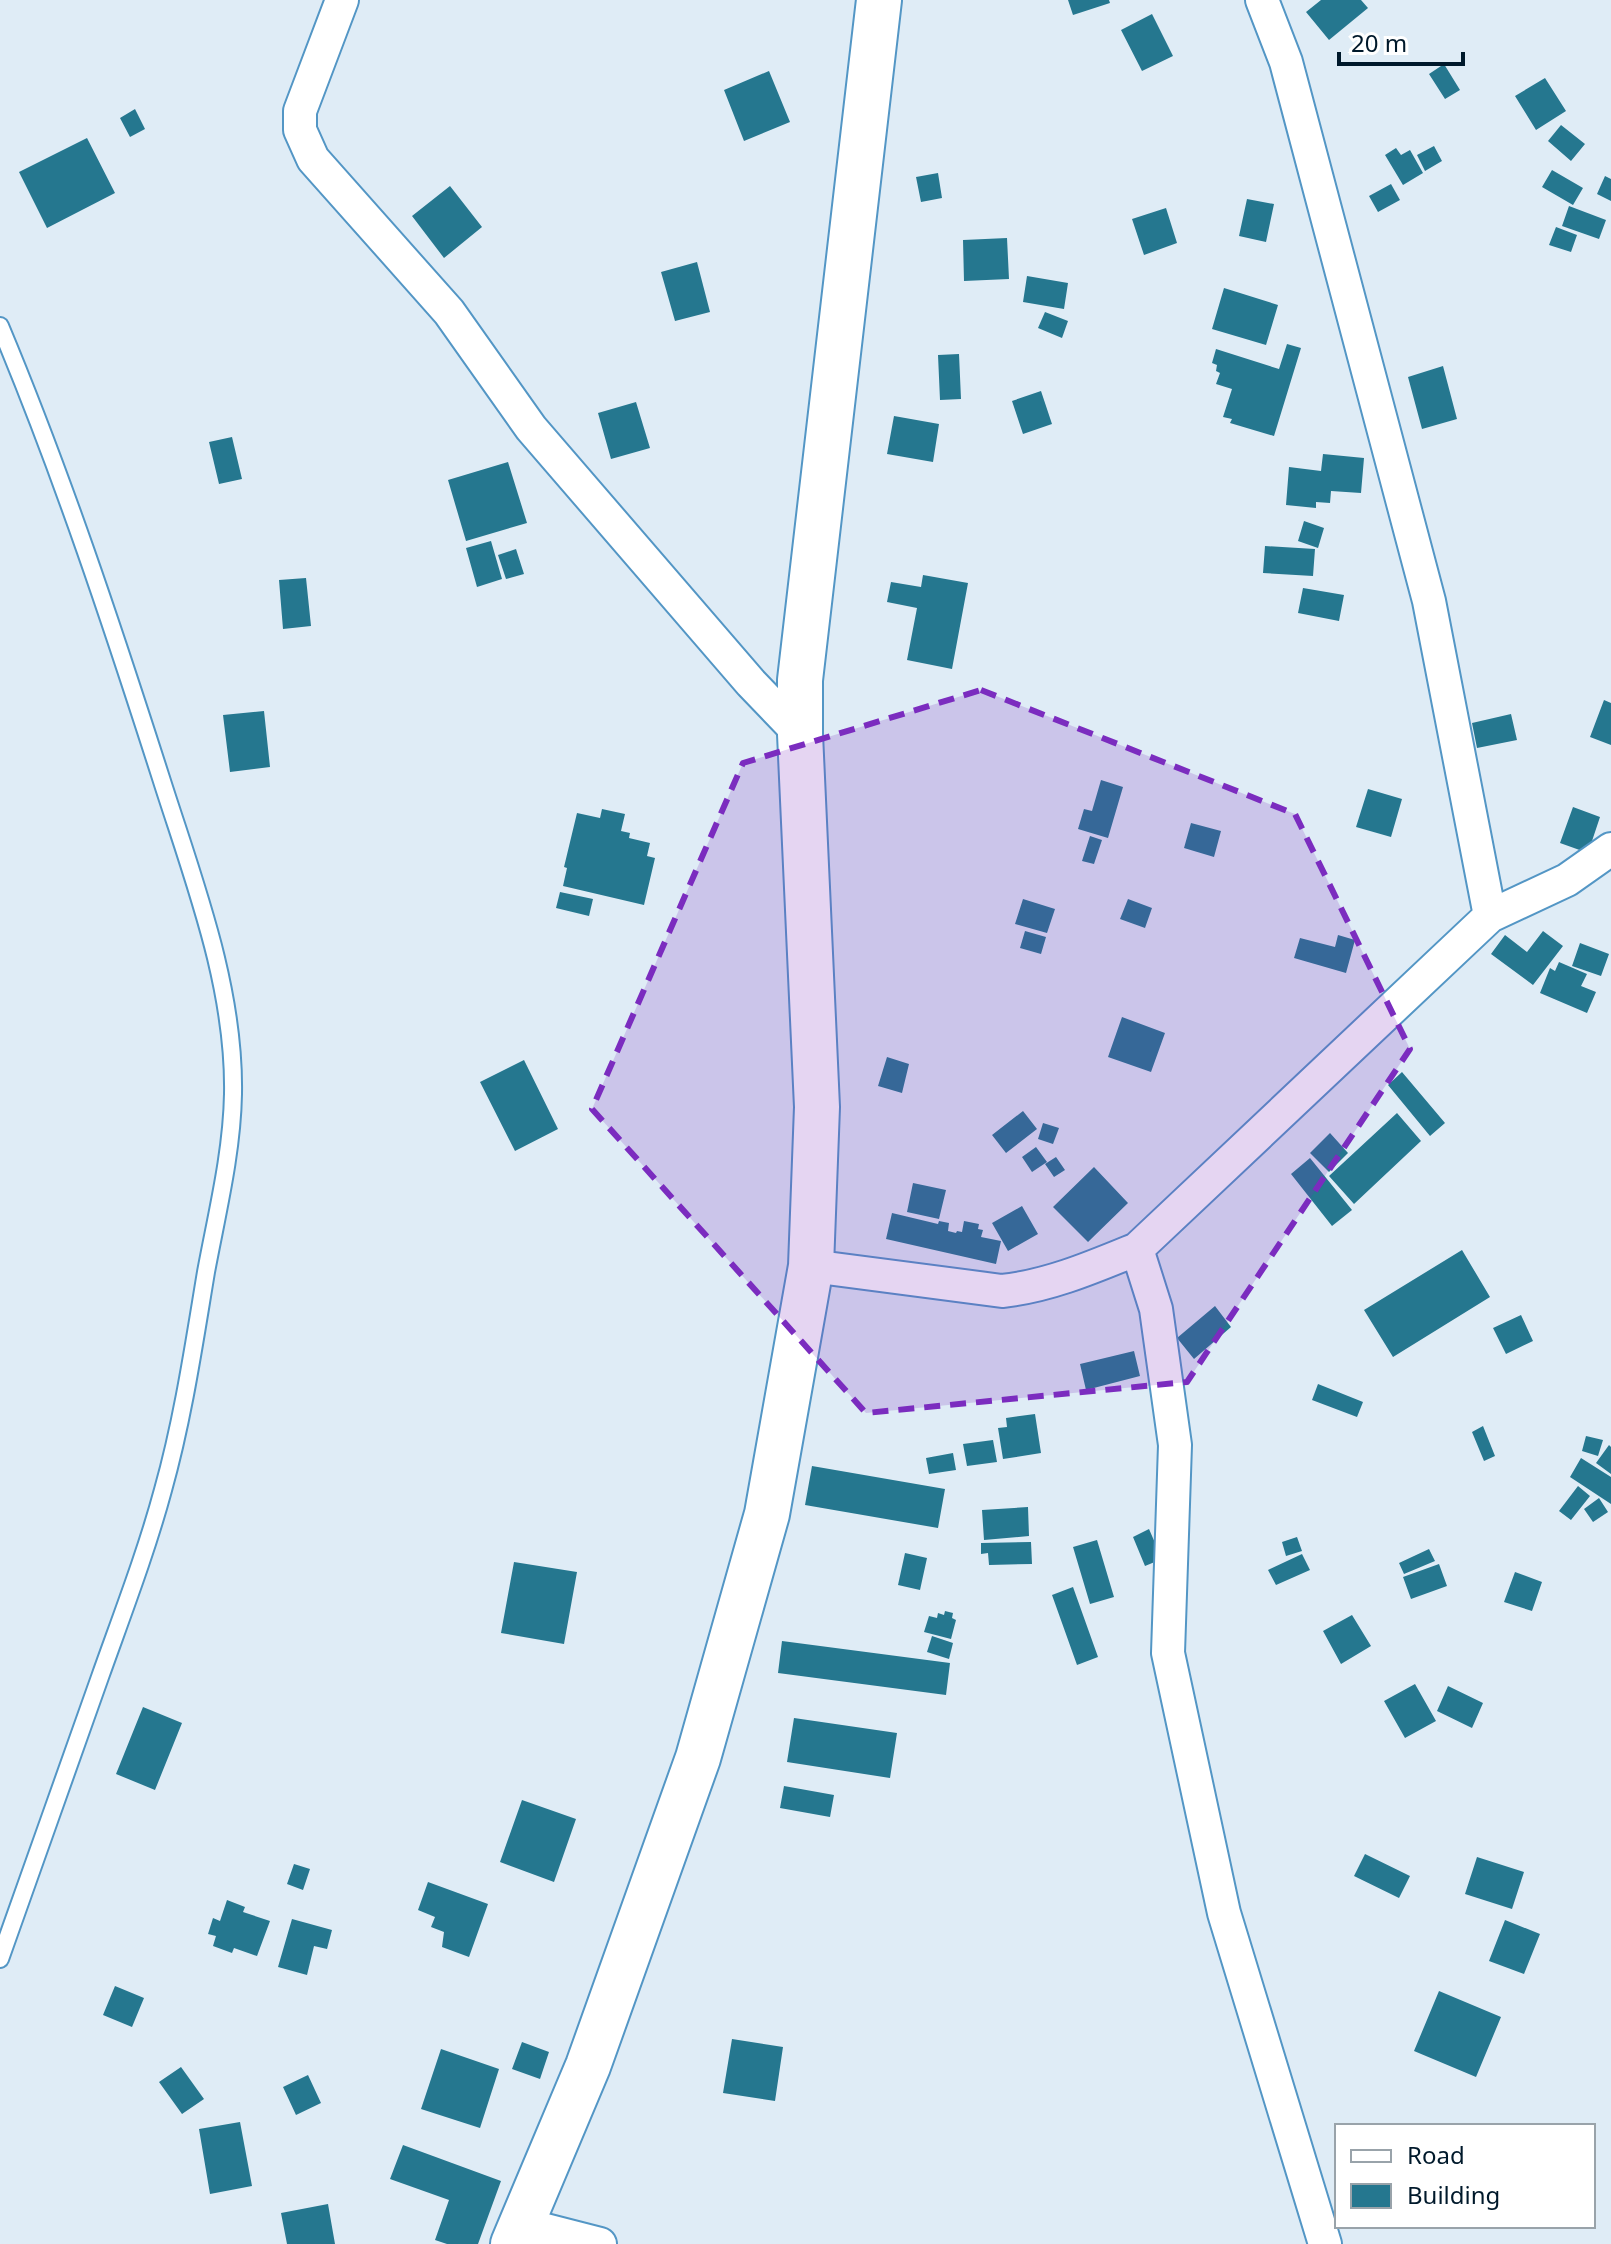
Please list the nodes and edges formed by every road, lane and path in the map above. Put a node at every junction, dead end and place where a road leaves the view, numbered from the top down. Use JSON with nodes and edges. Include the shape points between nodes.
{"nodes":[{"id":1,"x":342,"y":0,"type":"edge"},
{"id":2,"x":879,"y":0,"type":"edge"},
{"id":3,"x":1262,"y":0,"type":"edge"},
{"id":4,"x":0,"y":326,"type":"edge"},
{"id":5,"x":800,"y":734,"type":"junction"},
{"id":6,"x":1611,"y":849,"type":"edge"},
{"id":7,"x":1490,"y":916,"type":"junction"},
{"id":8,"x":1137,"y":1249,"type":"junction"},
{"id":9,"x":811,"y":1266,"type":"junction"},
{"id":10,"x":0,"y":1959,"type":"edge"},
{"id":11,"x":517,"y":2234,"type":"edge"},
{"id":12,"x":600,"y":2244,"type":"edge"},
{"id":13,"x":1325,"y":2244,"type":"edge"}],
"edges":[{"from":1,"to":5,"type":"street","via":[[300,111],[300,130],[313,159],[449,312],[531,428]]},
{"from":2,"to":5,"type":"street","via":[[805,621]]},
{"from":3,"to":7,"type":"street","via":[[1286,62],[1429,601]]},
{"from":4,"to":10,"type":"lane","via":[[98,582],[176,825],[224,998],[233,1094],[196,1333],[164,1487]]},
{"from":5,"to":9,"type":"street","via":[[817,1107]]},
{"from":6,"to":7,"type":"street","via":[[1567,880]]},
{"from":7,"to":8,"type":"street"},
{"from":8,"to":9,"type":"street","via":[[1084,1271],[1002,1291]]},
{"from":8,"to":13,"type":"street","via":[[1156,1309],[1175,1445],[1168,1653],[1224,1913]]},
{"from":9,"to":11,"type":"street","via":[[767,1514],[698,1758],[588,2066]]},
{"from":11,"to":12,"type":"street"}]}
